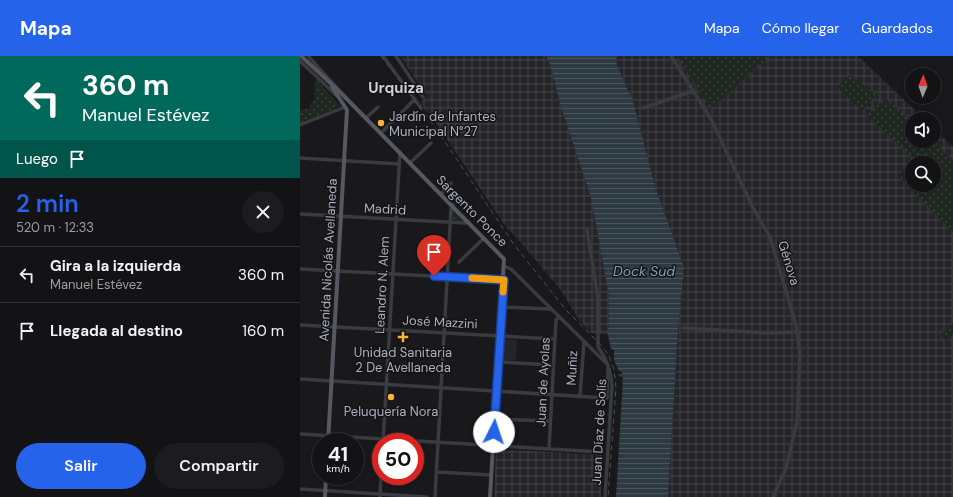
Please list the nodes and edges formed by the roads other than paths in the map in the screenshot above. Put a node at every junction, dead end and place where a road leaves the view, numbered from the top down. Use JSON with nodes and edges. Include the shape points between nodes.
{"nodes":[{"id":1,"x":301,"y":56,"type":"edge"},
{"id":2,"x":308,"y":56,"type":"edge"},
{"id":3,"x":384,"y":56,"type":"edge"},
{"id":4,"x":396,"y":56,"type":"edge"},
{"id":5,"x":671,"y":56,"type":"edge"},
{"id":6,"x":300,"y":61,"type":"edge"},
{"id":7,"x":329,"y":84,"type":"junction"},
{"id":8,"x":339,"y":92,"type":"junction"},
{"id":9,"x":693,"y":92,"type":"junction"},
{"id":10,"x":338,"y":97,"type":"junction"},
{"id":11,"x":423,"y":97,"type":"dead end"},
{"id":12,"x":415,"y":99,"type":"junction"},
{"id":13,"x":353,"y":106,"type":"junction"},
{"id":14,"x":378,"y":107,"type":"dead end"},
{"id":15,"x":346,"y":108,"type":"junction"},
{"id":16,"x":421,"y":108,"type":"dead end"},
{"id":17,"x":643,"y":108,"type":"dead end"},
{"id":18,"x":366,"y":118,"type":"junction"},
{"id":19,"x":300,"y":126,"type":"edge"},
{"id":20,"x":381,"y":133,"type":"junction"},
{"id":21,"x":431,"y":143,"type":"dead end"},
{"id":22,"x":400,"y":152,"type":"junction"},
{"id":23,"x":300,"y":158,"type":"edge"},
{"id":24,"x":344,"y":161,"type":"junction"},
{"id":25,"x":410,"y":163,"type":"junction"},
{"id":26,"x":399,"y":164,"type":"junction"},
{"id":27,"x":451,"y":183,"type":"dead end"},
{"id":28,"x":441,"y":194,"type":"junction"},
{"id":29,"x":453,"y":205,"type":"junction"},
{"id":30,"x":300,"y":214,"type":"edge"},
{"id":31,"x":341,"y":216,"type":"junction"},
{"id":32,"x":396,"y":219,"type":"junction"},
{"id":33,"x":450,"y":222,"type":"junction"},
{"id":34,"x":469,"y":222,"type":"junction"},
{"id":35,"x":587,"y":229,"type":"dead end"},
{"id":36,"x":484,"y":238,"type":"junction"},
{"id":37,"x":459,"y":262,"type":"dead end"},
{"id":38,"x":504,"y":266,"type":"junction"},
{"id":39,"x":300,"y":269,"type":"edge"},
{"id":40,"x":338,"y":271,"type":"junction"},
{"id":41,"x":393,"y":274,"type":"junction"},
{"id":42,"x":448,"y":277,"type":"junction"},
{"id":43,"x":504,"y":280,"type":"junction"},
{"id":44,"x":502,"y":307,"type":"junction"},
{"id":45,"x":551,"y":309,"type":"junction"},
{"id":46,"x":559,"y":317,"type":"junction"},
{"id":47,"x":300,"y":325,"type":"edge"},
{"id":48,"x":335,"y":326,"type":"junction"},
{"id":49,"x":683,"y":328,"type":"dead end"},
{"id":50,"x":390,"y":329,"type":"junction"},
{"id":51,"x":445,"y":332,"type":"junction"},
{"id":52,"x":797,"y":332,"type":"junction"},
{"id":53,"x":500,"y":336,"type":"junction"},
{"id":54,"x":555,"y":339,"type":"junction"},
{"id":55,"x":584,"y":342,"type":"junction"},
{"id":56,"x":499,"y":362,"type":"junction"},
{"id":57,"x":553,"y":365,"type":"junction"},
{"id":58,"x":608,"y":366,"type":"junction"},
{"id":59,"x":300,"y":379,"type":"edge"},
{"id":60,"x":332,"y":381,"type":"junction"},
{"id":61,"x":387,"y":384,"type":"junction"},
{"id":62,"x":442,"y":388,"type":"junction"},
{"id":63,"x":497,"y":391,"type":"junction"},
{"id":64,"x":552,"y":394,"type":"junction"},
{"id":65,"x":580,"y":396,"type":"junction"},
{"id":66,"x":495,"y":418,"type":"junction"},
{"id":67,"x":550,"y":421,"type":"junction"},
{"id":68,"x":329,"y":433,"type":"edge"},
{"id":69,"x":384,"y":433,"type":"edge"},
{"id":70,"x":300,"y":434,"type":"edge"},
{"id":71,"x":312,"y":435,"type":"edge"},
{"id":72,"x":424,"y":442,"type":"edge"},
{"id":73,"x":438,"y":443,"type":"junction"},
{"id":74,"x":493,"y":446,"type":"junction"},
{"id":75,"x":549,"y":449,"type":"junction"},
{"id":76,"x":601,"y":452,"type":"dead end"},
{"id":77,"x":436,"y":472,"type":"junction"},
{"id":78,"x":492,"y":475,"type":"junction"},
{"id":79,"x":326,"y":485,"type":"edge"},
{"id":80,"x":381,"y":485,"type":"edge"},
{"id":81,"x":300,"y":489,"type":"edge"},
{"id":82,"x":326,"y":491,"type":"junction"},
{"id":83,"x":353,"y":495,"type":"edge"},
{"id":84,"x":380,"y":496,"type":"edge"},
{"id":85,"x":325,"y":497,"type":"edge"},
{"id":86,"x":427,"y":497,"type":"edge"},
{"id":87,"x":435,"y":497,"type":"edge"},
{"id":88,"x":490,"y":497,"type":"edge"},
{"id":89,"x":605,"y":497,"type":"edge"},
{"id":90,"x":773,"y":497,"type":"edge"}],
"edges":[{"from":1,"to":7,"type":"main road"},
{"from":2,"to":8,"type":"street","via":[[334,83]]},
{"from":3,"to":12,"type":"street"},
{"from":4,"to":11,"type":"street"},
{"from":5,"to":9,"type":"street","name":"Génova"},
{"from":6,"to":10,"type":"street"},
{"from":7,"to":8,"type":"main road","name":"Sargento Ponce"},
{"from":7,"to":10,"type":"main road"},
{"from":8,"to":13,"type":"main road","name":"Sargento Ponce"},
{"from":9,"to":17,"type":"street"},
{"from":9,"to":52,"type":"street","name":"Génova","via":[[714,124],[753,208],[772,241]]},
{"from":10,"to":15,"type":"main road"},
{"from":12,"to":16,"type":"street"},
{"from":12,"to":20,"type":"street"},
{"from":13,"to":15,"type":"main road"},
{"from":13,"to":18,"type":"main road","name":"Sargento Ponce"},
{"from":14,"to":18,"type":"street"},
{"from":15,"to":19,"type":"street"},
{"from":15,"to":24,"type":"main road","name":"Avenida Nicolás Avellaneda"},
{"from":18,"to":20,"type":"main road","name":"Sargento Ponce"},
{"from":20,"to":22,"type":"main road","name":"Sargento Ponce"},
{"from":21,"to":25,"type":"street"},
{"from":22,"to":25,"type":"main road","name":"Sargento Ponce"},
{"from":22,"to":26,"type":"street","name":"Leandro N. Alem"},
{"from":23,"to":24,"type":"street"},
{"from":24,"to":26,"type":"street"},
{"from":24,"to":31,"type":"main road","name":"Avenida Nicolás Avellaneda"},
{"from":25,"to":28,"type":"main road","name":"Sargento Ponce"},
{"from":26,"to":32,"type":"street","name":"Leandro N. Alem"},
{"from":27,"to":28,"type":"street"},
{"from":28,"to":29,"type":"main road","name":"Sargento Ponce"},
{"from":29,"to":33,"type":"street"},
{"from":29,"to":34,"type":"main road","name":"Sargento Ponce"},
{"from":30,"to":31,"type":"street","name":"Madrid"},
{"from":31,"to":32,"type":"street","name":"Madrid"},
{"from":31,"to":40,"type":"main road","name":"Avenida Nicolás Avellaneda"},
{"from":32,"to":33,"type":"street","name":"Madrid"},
{"from":32,"to":41,"type":"street","name":"Leandro N. Alem"},
{"from":33,"to":34,"type":"street","name":"Madrid"},
{"from":33,"to":42,"type":"street"},
{"from":34,"to":36,"type":"main road","name":"Sargento Ponce"},
{"from":35,"to":58,"type":"street","name":"Juan Díaz de Solís","via":[[598,298],[598,347]]},
{"from":36,"to":37,"type":"street"},
{"from":36,"to":38,"type":"main road","name":"Sargento Ponce","via":[[503,257]]},
{"from":38,"to":43,"type":"main road"},
{"from":38,"to":45,"type":"street","name":"Sargento Ponce","via":[[512,269]]},
{"from":39,"to":40,"type":"street"},
{"from":40,"to":41,"type":"street"},
{"from":40,"to":48,"type":"main road","name":"Avenida Nicolás Avellaneda"},
{"from":41,"to":42,"type":"street"},
{"from":41,"to":50,"type":"street","name":"Leandro N. Alem"},
{"from":42,"to":43,"type":"street"},
{"from":42,"to":51,"type":"street"},
{"from":43,"to":44,"type":"main road"},
{"from":44,"to":45,"type":"street"},
{"from":44,"to":53,"type":"main road"},
{"from":45,"to":46,"type":"street","name":"Sargento Ponce"},
{"from":46,"to":54,"type":"street","name":"Juan de Ayolas","via":[[556,320]]},
{"from":46,"to":55,"type":"street","name":"Sargento Ponce"},
{"from":47,"to":48,"type":"street","name":"José Mazzini"},
{"from":48,"to":50,"type":"street","name":"José Mazzini"},
{"from":48,"to":60,"type":"main road","name":"Avenida Nicolás Avellaneda"},
{"from":49,"to":52,"type":"street","via":[[767,333]]},
{"from":50,"to":51,"type":"street","name":"José Mazzini"},
{"from":50,"to":61,"type":"street","name":"Leandro N. Alem"},
{"from":51,"to":53,"type":"street","name":"José Mazzini"},
{"from":51,"to":62,"type":"street"},
{"from":52,"to":90,"type":"street","name":"Génova","via":[[800,354],[797,422],[786,468]]},
{"from":53,"to":54,"type":"street","name":"José Mazzini"},
{"from":53,"to":56,"type":"main road"},
{"from":54,"to":57,"type":"street","name":"Juan de Ayolas"},
{"from":55,"to":58,"type":"street","name":"Sargento Ponce"},
{"from":55,"to":65,"type":"street","name":"Muñiz"},
{"from":56,"to":57,"type":"street"},
{"from":56,"to":63,"type":"main road"},
{"from":57,"to":64,"type":"street","name":"Juan de Ayolas"},
{"from":58,"to":65,"type":"street","via":[[608,397]]},
{"from":58,"to":89,"type":"street","name":"Juan Díaz de Solís","via":[[612,385]]},
{"from":59,"to":60,"type":"street"},
{"from":60,"to":61,"type":"street"},
{"from":60,"to":68,"type":"main road","name":"Avenida Nicolás Avellaneda"},
{"from":61,"to":62,"type":"street"},
{"from":61,"to":69,"type":"street","name":"Leandro N. Alem"},
{"from":62,"to":63,"type":"street"},
{"from":62,"to":73,"type":"street"},
{"from":63,"to":64,"type":"street"},
{"from":63,"to":66,"type":"main road"},
{"from":64,"to":65,"type":"street"},
{"from":64,"to":67,"type":"street","name":"Juan de Ayolas"},
{"from":66,"to":67,"type":"street"},
{"from":66,"to":74,"type":"main road"},
{"from":67,"to":75,"type":"street","name":"Juan de Ayolas"},
{"from":70,"to":71,"type":"street"},
{"from":72,"to":73,"type":"street"},
{"from":73,"to":74,"type":"street"},
{"from":73,"to":77,"type":"street"},
{"from":74,"to":75,"type":"street"},
{"from":74,"to":78,"type":"main road"},
{"from":75,"to":76,"type":"street"},
{"from":77,"to":78,"type":"street"},
{"from":77,"to":87,"type":"street"},
{"from":78,"to":88,"type":"main road"},
{"from":79,"to":82,"type":"main road"},
{"from":80,"to":84,"type":"street"},
{"from":81,"to":82,"type":"street"},
{"from":82,"to":83,"type":"street"},
{"from":82,"to":85,"type":"main road"},
{"from":83,"to":84,"type":"street"},
{"from":84,"to":86,"type":"street"}]}
